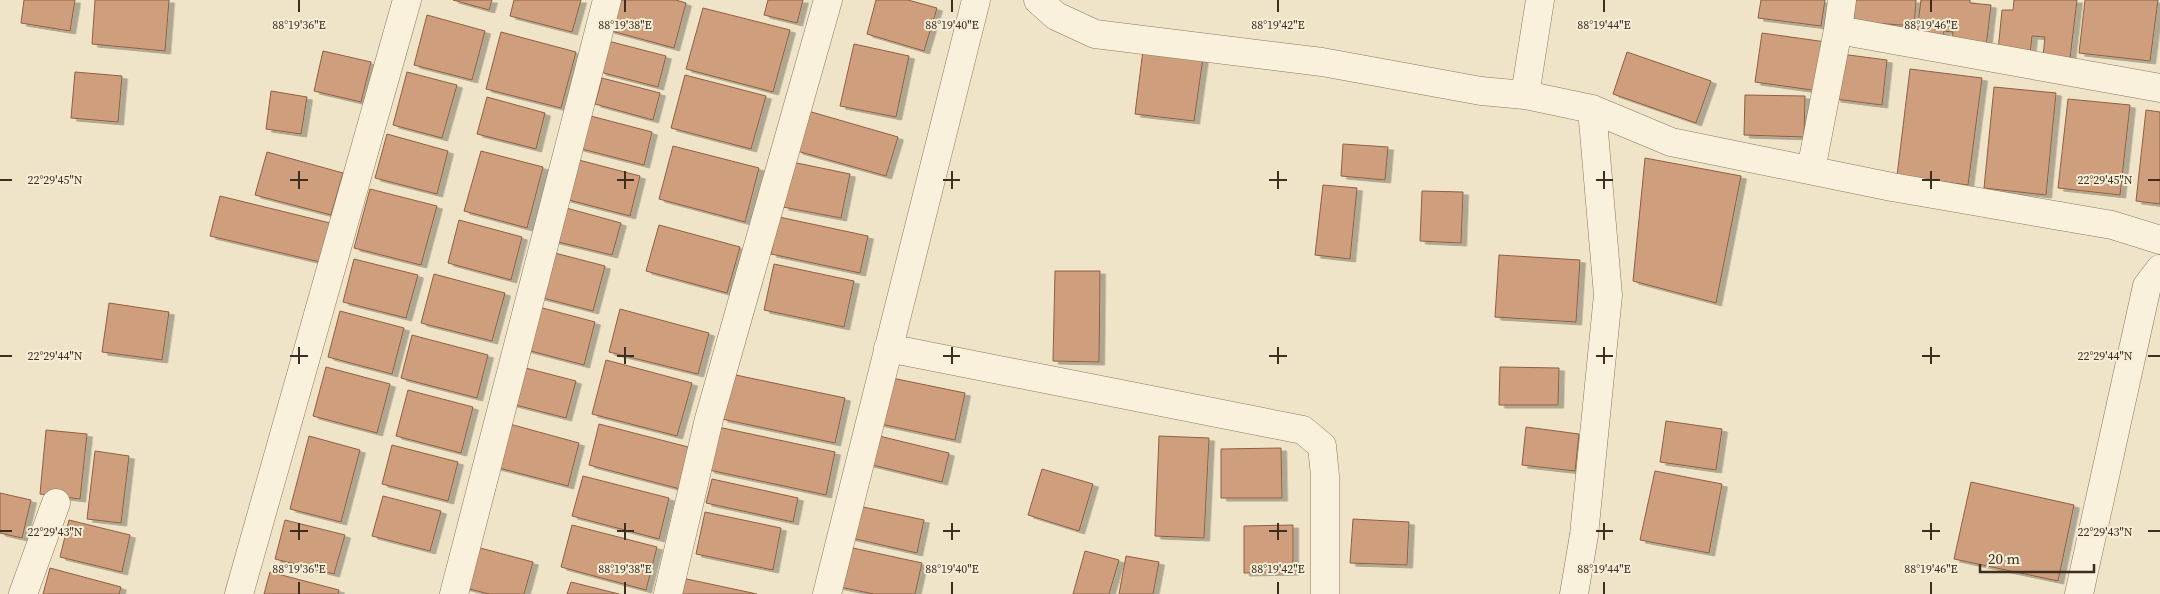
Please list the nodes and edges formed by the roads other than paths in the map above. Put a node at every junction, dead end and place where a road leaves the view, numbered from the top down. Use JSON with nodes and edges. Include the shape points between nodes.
{"nodes":[{"id":1,"x":407,"y":0,"type":"edge"},
{"id":2,"x":607,"y":0,"type":"edge"},
{"id":3,"x":828,"y":0,"type":"edge"},
{"id":4,"x":976,"y":0,"type":"edge"},
{"id":5,"x":1038,"y":0,"type":"edge"},
{"id":6,"x":1540,"y":0,"type":"edge"},
{"id":7,"x":1842,"y":0,"type":"edge"},
{"id":8,"x":1838,"y":30,"type":"junction"},
{"id":9,"x":2160,"y":88,"type":"edge"},
{"id":10,"x":1525,"y":95,"type":"junction"},
{"id":11,"x":1592,"y":109,"type":"junction"},
{"id":12,"x":1811,"y":170,"type":"junction"},
{"id":13,"x":2160,"y":240,"type":"edge"},
{"id":14,"x":2156,"y":281,"type":"edge"},
{"id":15,"x":888,"y":348,"type":"junction"},
{"id":16,"x":56,"y":503,"type":"dead end"},
{"id":17,"x":24,"y":594,"type":"edge"},
{"id":18,"x":239,"y":594,"type":"edge"},
{"id":19,"x":454,"y":594,"type":"edge"},
{"id":20,"x":668,"y":594,"type":"edge"},
{"id":21,"x":827,"y":594,"type":"edge"},
{"id":22,"x":1326,"y":594,"type":"edge"},
{"id":23,"x":1574,"y":594,"type":"edge"},
{"id":24,"x":2078,"y":594,"type":"edge"}],
"edges":[{"from":1,"to":18,"type":"street"},
{"from":2,"to":19,"type":"street"},
{"from":3,"to":20,"type":"street","via":[[709,419]]},
{"from":4,"to":15,"type":"street"},
{"from":5,"to":10,"type":"street","via":[[1056,16],[1095,34],[1322,62],[1481,91]]},
{"from":6,"to":10,"type":"street"},
{"from":7,"to":8,"type":"street"},
{"from":8,"to":9,"type":"street"},
{"from":8,"to":12,"type":"street"},
{"from":10,"to":11,"type":"street"},
{"from":11,"to":12,"type":"street","via":[[1671,142]]},
{"from":11,"to":23,"type":"street","via":[[1608,295],[1584,535]]},
{"from":12,"to":13,"type":"street","via":[[2112,225]]},
{"from":14,"to":24,"type":"street"},
{"from":15,"to":21,"type":"street"},
{"from":15,"to":22,"type":"street","via":[[1303,430],[1322,446],[1326,476]]},
{"from":16,"to":17,"type":"street"}]}
